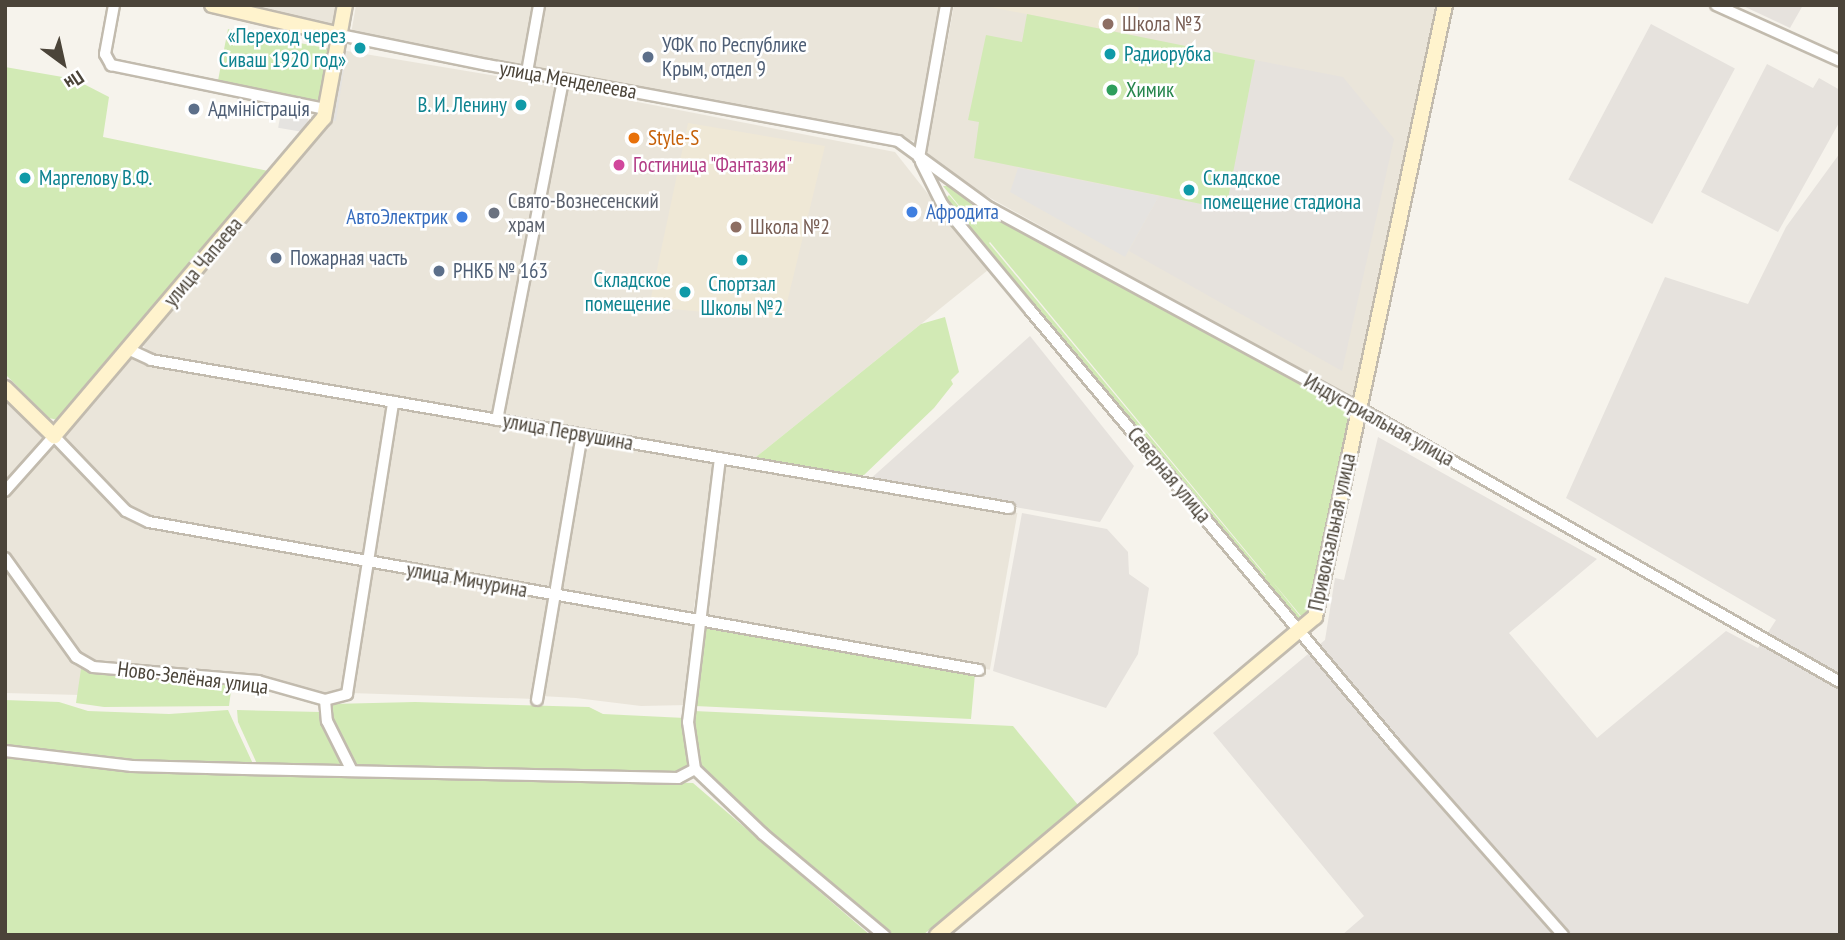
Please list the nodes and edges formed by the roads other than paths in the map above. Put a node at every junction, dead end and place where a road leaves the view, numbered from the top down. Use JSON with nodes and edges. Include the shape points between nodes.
{"nodes":[{"id":1,"x":114,"y":5,"type":"edge"},
{"id":2,"x":212,"y":5,"type":"edge"},
{"id":3,"x":345,"y":5,"type":"edge"},
{"id":4,"x":539,"y":5,"type":"edge"},
{"id":5,"x":946,"y":5,"type":"edge"},
{"id":6,"x":1446,"y":5,"type":"edge"},
{"id":7,"x":1716,"y":6,"type":"edge"},
{"id":8,"x":340,"y":35,"type":"junction"},
{"id":9,"x":1840,"y":61,"type":"edge"},
{"id":10,"x":527,"y":72,"type":"junction"},
{"id":11,"x":563,"y":79,"type":"junction"},
{"id":12,"x":325,"y":109,"type":"junction"},
{"id":13,"x":919,"y":158,"type":"junction"},
{"id":14,"x":130,"y":350,"type":"junction"},
{"id":15,"x":5,"y":388,"type":"edge"},
{"id":16,"x":393,"y":402,"type":"junction"},
{"id":17,"x":1359,"y":408,"type":"junction"},
{"id":18,"x":497,"y":420,"type":"junction"},
{"id":19,"x":582,"y":435,"type":"junction"},
{"id":20,"x":54,"y":436,"type":"junction"},
{"id":21,"x":720,"y":458,"type":"junction"},
{"id":22,"x":5,"y":491,"type":"edge"},
{"id":23,"x":1009,"y":508,"type":"dead end"},
{"id":24,"x":5,"y":558,"type":"edge"},
{"id":25,"x":367,"y":562,"type":"junction"},
{"id":26,"x":555,"y":595,"type":"junction"},
{"id":27,"x":702,"y":623,"type":"junction"},
{"id":28,"x":1301,"y":632,"type":"junction"},
{"id":29,"x":979,"y":670,"type":"dead end"},
{"id":30,"x":1840,"y":682,"type":"edge"},
{"id":31,"x":325,"y":699,"type":"junction"},
{"id":32,"x":537,"y":700,"type":"dead end"},
{"id":33,"x":5,"y":751,"type":"edge"},
{"id":34,"x":351,"y":769,"type":"junction"},
{"id":35,"x":695,"y":769,"type":"junction"},
{"id":36,"x":884,"y":935,"type":"edge"},
{"id":37,"x":937,"y":935,"type":"edge"},
{"id":38,"x":1563,"y":935,"type":"edge"}],
"edges":[{"from":1,"to":12,"type":"street","via":[[105,54],[111,65]]},
{"from":2,"to":8,"type":"main road","name":"улица Менделеева"},
{"from":3,"to":8,"type":"main road","name":"улица Чапаева"},
{"from":4,"to":10,"type":"street"},
{"from":5,"to":13,"type":"street"},
{"from":6,"to":17,"type":"main road","name":"Привокзальная улица"},
{"from":7,"to":9,"type":"street"},
{"from":8,"to":10,"type":"street","name":"улица Менделеева"},
{"from":8,"to":12,"type":"main road","name":"улица Чапаева"},
{"from":10,"to":11,"type":"street","name":"улица Менделеева"},
{"from":11,"to":13,"type":"street","name":"улица Менделеева","via":[[898,141]]},
{"from":11,"to":18,"type":"street"},
{"from":12,"to":14,"type":"main road","name":"улица Чапаева","via":[[324,118]]},
{"from":13,"to":17,"type":"street","name":"Индустриальная улица","via":[[990,208]]},
{"from":13,"to":28,"type":"street","name":"Северная улица","via":[[942,204]]},
{"from":14,"to":16,"type":"street","name":"улица Первушина","via":[[151,360]]},
{"from":14,"to":20,"type":"main road","name":"улица Чапаева"},
{"from":15,"to":20,"type":"main road","name":"улица Мичурина"},
{"from":16,"to":18,"type":"street","name":"улица Первушина"},
{"from":16,"to":25,"type":"street"},
{"from":17,"to":28,"type":"main road","name":"Привокзальная улица","via":[[1315,617]]},
{"from":17,"to":30,"type":"street","name":"Индустриальная улица"},
{"from":18,"to":19,"type":"street","name":"улица Первушина"},
{"from":19,"to":21,"type":"street","name":"улица Первушина"},
{"from":19,"to":26,"type":"street"},
{"from":20,"to":22,"type":"street","name":"улица Чапаева"},
{"from":20,"to":25,"type":"street","name":"улица Мичурина","via":[[127,511],[149,522]]},
{"from":21,"to":23,"type":"street","name":"улица Первушина"},
{"from":21,"to":27,"type":"street"},
{"from":24,"to":31,"type":"street","name":"Ново-Зелёная улица","via":[[76,657],[93,667],[258,681]]},
{"from":25,"to":26,"type":"street","name":"улица Мичурина"},
{"from":25,"to":31,"type":"street","via":[[347,694]]},
{"from":26,"to":27,"type":"street","name":"улица Мичурина"},
{"from":26,"to":32,"type":"street"},
{"from":27,"to":29,"type":"street","name":"улица Мичурина"},
{"from":27,"to":35,"type":"street","via":[[688,722]]},
{"from":28,"to":37,"type":"main road","name":"Привокзальная улица"},
{"from":28,"to":38,"type":"street","name":"Северная улица"},
{"from":31,"to":34,"type":"street","via":[[327,721]]},
{"from":33,"to":34,"type":"street","via":[[132,766]]},
{"from":34,"to":35,"type":"street","via":[[678,778]]},
{"from":35,"to":36,"type":"street","via":[[763,834]]}]}
